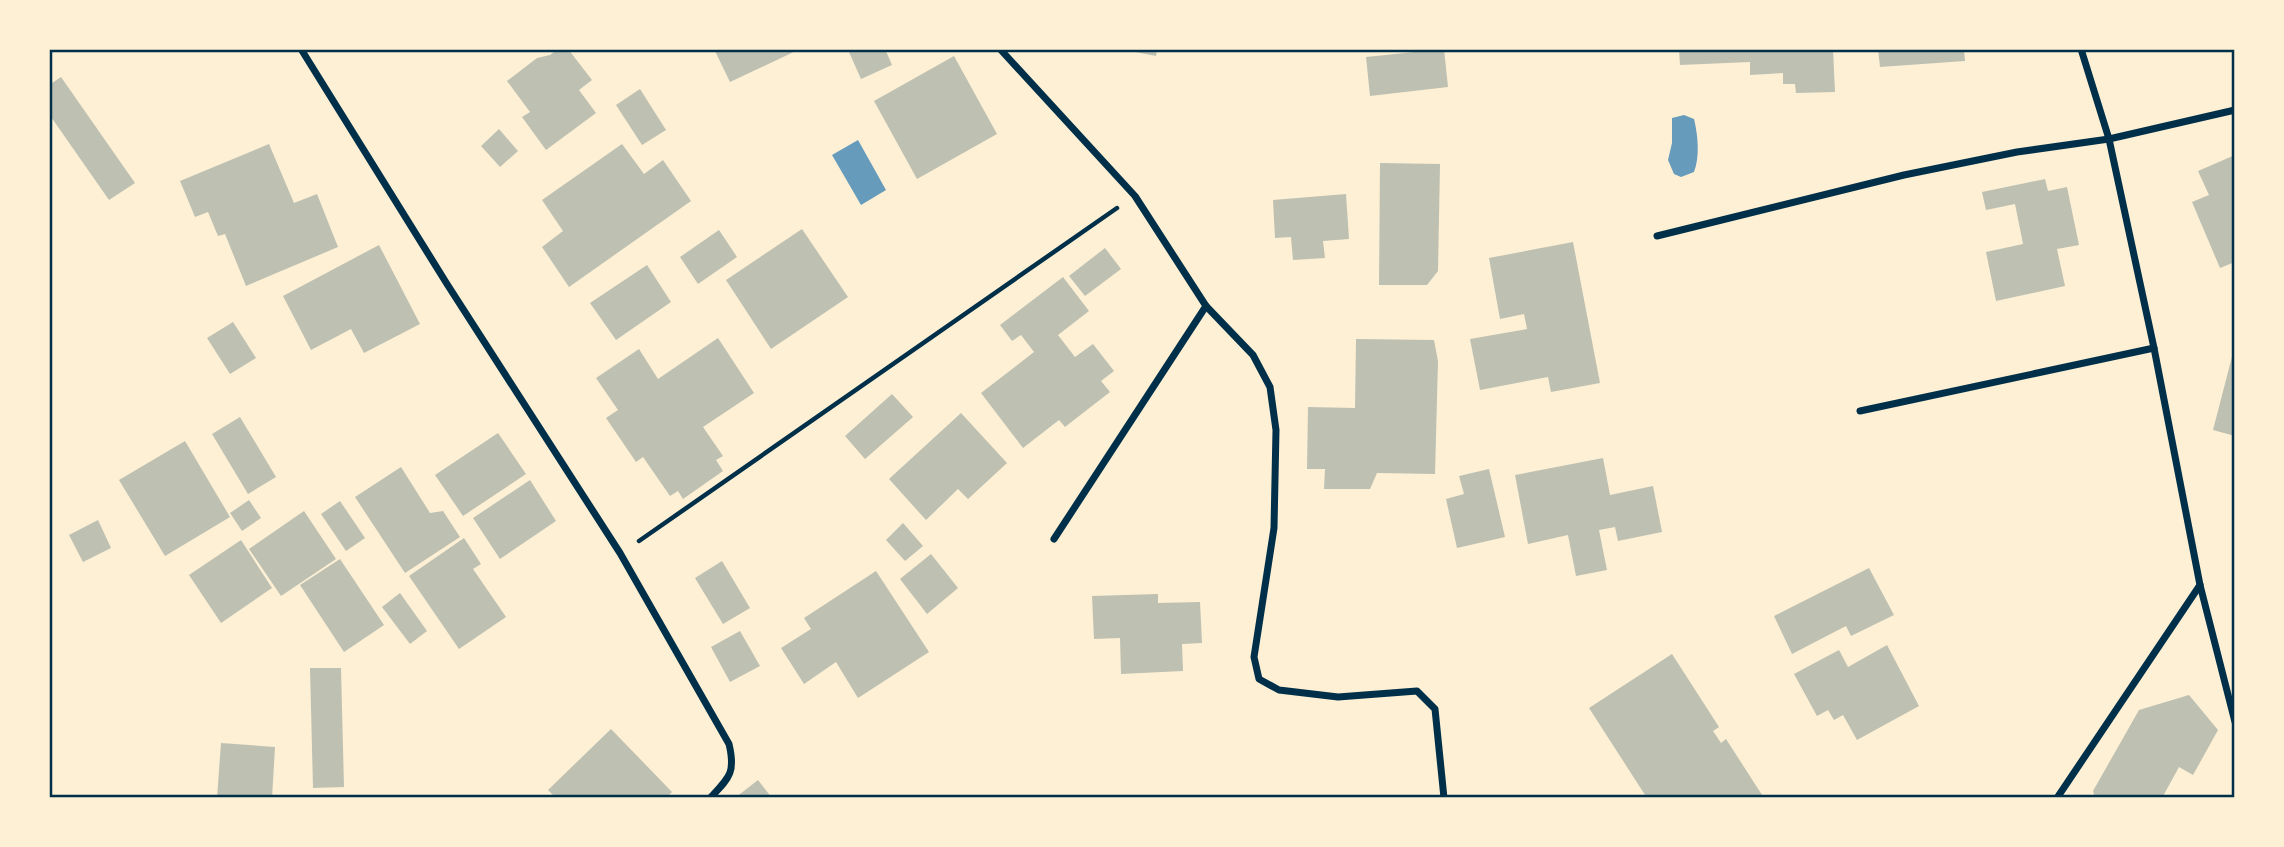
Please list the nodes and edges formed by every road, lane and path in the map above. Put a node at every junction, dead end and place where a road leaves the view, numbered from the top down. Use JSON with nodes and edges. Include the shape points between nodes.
{"nodes":[{"id":1,"x":301,"y":49,"type":"edge"},
{"id":2,"x":1000,"y":49,"type":"edge"},
{"id":3,"x":2081,"y":49,"type":"edge"},
{"id":4,"x":2235,"y":110,"type":"edge"},
{"id":5,"x":2109,"y":139,"type":"junction"},
{"id":6,"x":1135,"y":196,"type":"junction"},
{"id":7,"x":1657,"y":236,"type":"dead end"},
{"id":8,"x":1206,"y":306,"type":"junction"},
{"id":9,"x":2154,"y":348,"type":"junction"},
{"id":10,"x":1860,"y":411,"type":"dead end"},
{"id":11,"x":1054,"y":539,"type":"dead end"},
{"id":12,"x":620,"y":553,"type":"junction"},
{"id":13,"x":2200,"y":585,"type":"junction"},
{"id":14,"x":2235,"y":722,"type":"edge"},
{"id":15,"x":710,"y":798,"type":"edge"},
{"id":16,"x":1444,"y":798,"type":"edge"},
{"id":17,"x":2057,"y":798,"type":"edge"}],
"edges":[{"from":1,"to":12,"type":"street"},
{"from":2,"to":6,"type":"street"},
{"from":3,"to":5,"type":"street"},
{"from":4,"to":5,"type":"street"},
{"from":5,"to":7,"type":"street","via":[[1942,167]]},
{"from":5,"to":9,"type":"street"},
{"from":6,"to":8,"type":"street"},
{"from":6,"to":12,"type":"path"},
{"from":8,"to":11,"type":"street"},
{"from":8,"to":16,"type":"street","via":[[1253,355],[1270,387],[1275,420],[1274,528],[1254,657],[1259,679],[1279,690],[1338,696],[1417,691],[1435,709]]},
{"from":9,"to":10,"type":"street"},
{"from":9,"to":13,"type":"street"},
{"from":12,"to":15,"type":"street","via":[[729,744],[730,777]]},
{"from":13,"to":14,"type":"street"},
{"from":13,"to":17,"type":"street"}]}
